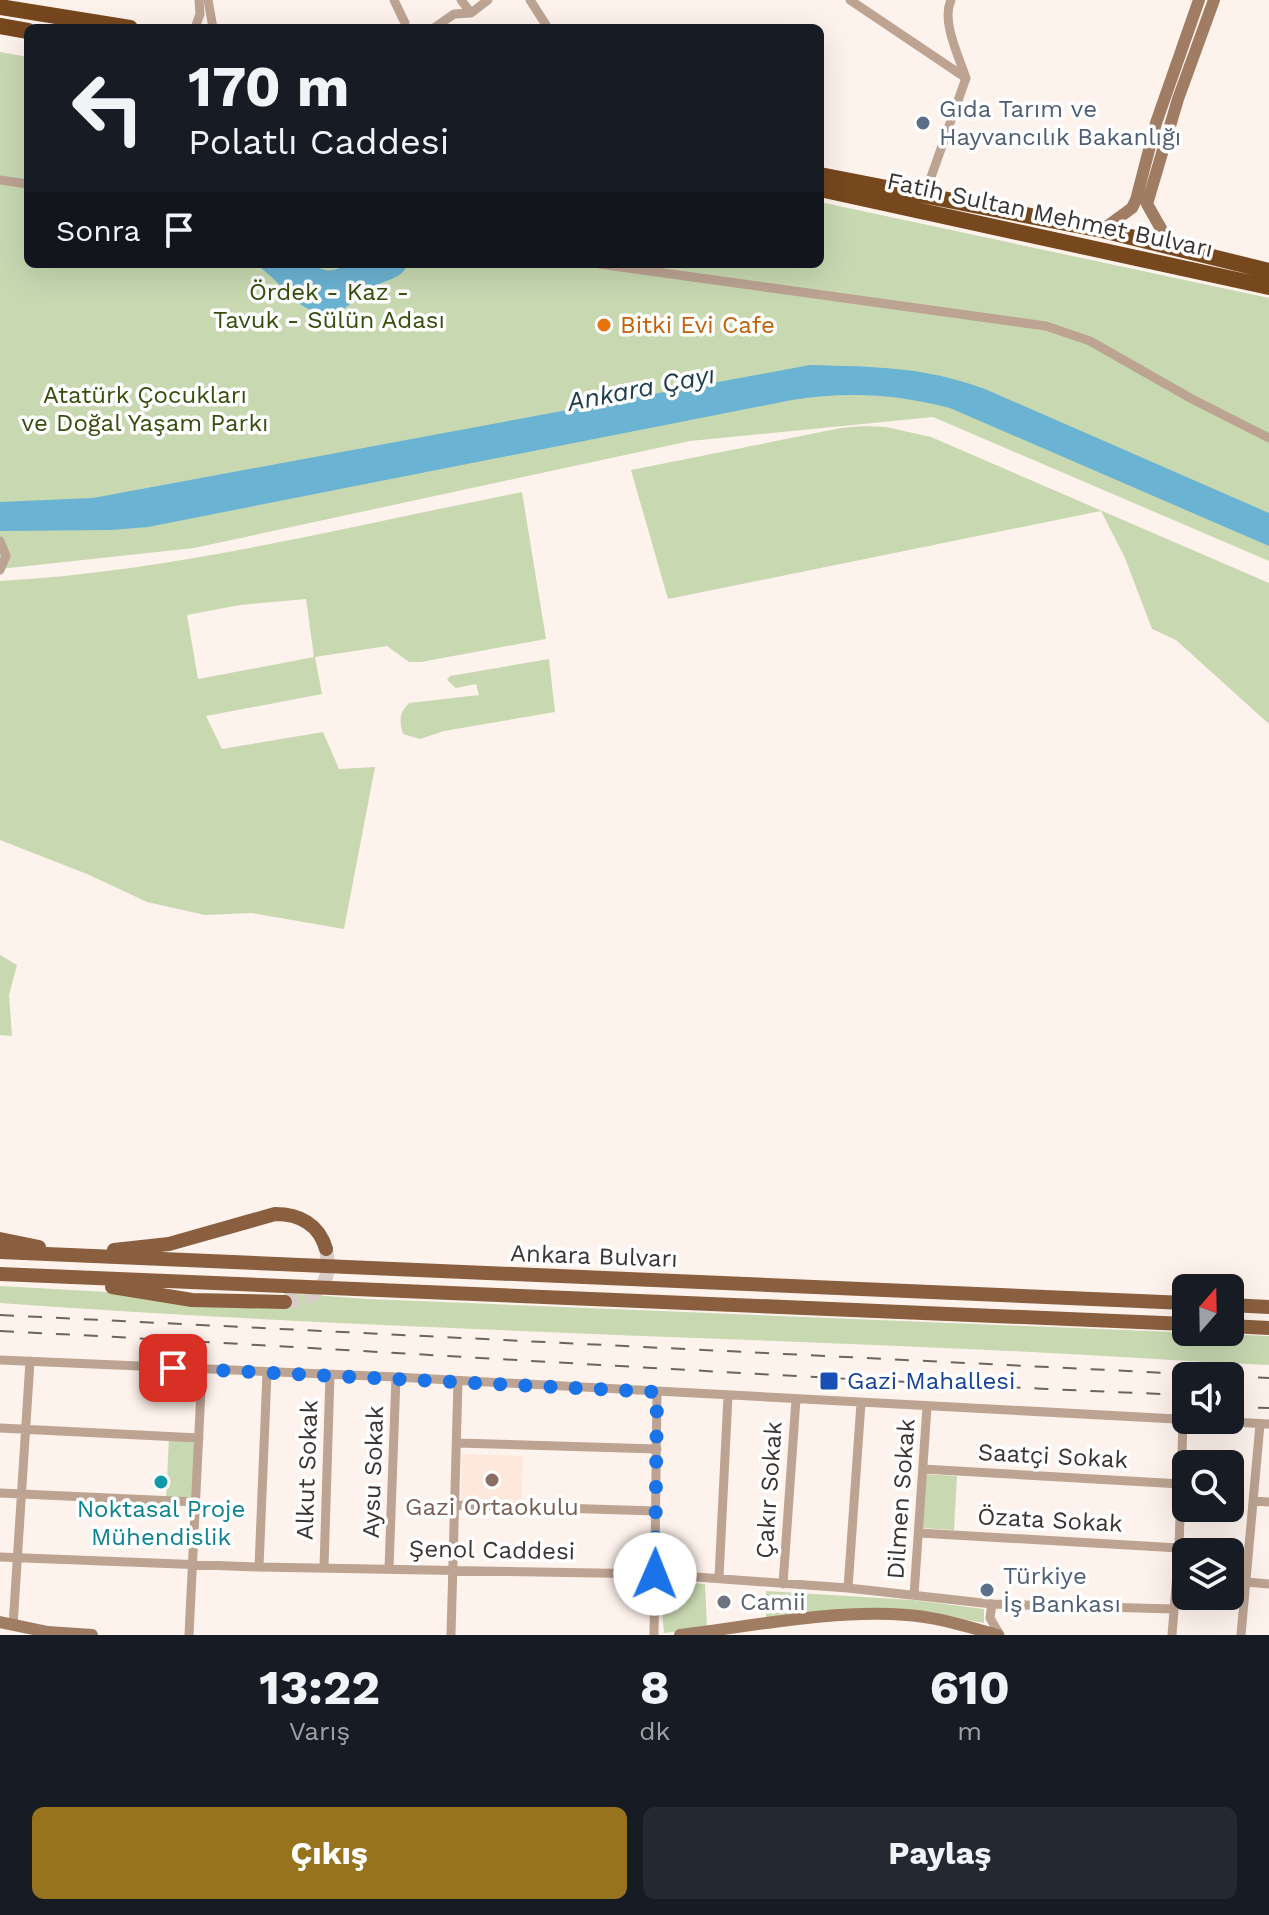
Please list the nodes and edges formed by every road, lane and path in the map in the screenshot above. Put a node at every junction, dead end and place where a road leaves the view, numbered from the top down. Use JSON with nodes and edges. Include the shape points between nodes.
{"nodes":[{"id":1,"x":199,"y":0,"type":"edge"},
{"id":2,"x":208,"y":0,"type":"edge"},
{"id":3,"x":394,"y":0,"type":"edge"},
{"id":4,"x":461,"y":0,"type":"edge"},
{"id":5,"x":488,"y":0,"type":"edge"},
{"id":6,"x":530,"y":0,"type":"edge"},
{"id":7,"x":850,"y":0,"type":"edge"},
{"id":8,"x":951,"y":0,"type":"edge"},
{"id":9,"x":1199,"y":0,"type":"edge"},
{"id":10,"x":1214,"y":0,"type":"edge"},
{"id":11,"x":0,"y":7,"type":"edge"},
{"id":12,"x":471,"y":13,"type":"junction"},
{"id":13,"x":405,"y":23,"type":"dead end"},
{"id":14,"x":105,"y":24,"type":"edge"},
{"id":15,"x":196,"y":24,"type":"edge"},
{"id":16,"x":212,"y":24,"type":"edge"},
{"id":17,"x":440,"y":24,"type":"edge"},
{"id":18,"x":545,"y":24,"type":"edge"},
{"id":19,"x":0,"y":26,"type":"edge"},
{"id":20,"x":24,"y":30,"type":"edge"},
{"id":21,"x":966,"y":78,"type":"junction"},
{"id":22,"x":824,"y":176,"type":"edge"},
{"id":23,"x":0,"y":180,"type":"edge"},
{"id":24,"x":24,"y":183,"type":"edge"},
{"id":25,"x":824,"y":190,"type":"edge"},
{"id":26,"x":924,"y":197,"type":"junction"},
{"id":27,"x":1142,"y":202,"type":"junction"},
{"id":28,"x":1102,"y":230,"type":"junction"},
{"id":29,"x":1172,"y":248,"type":"junction"},
{"id":30,"x":628,"y":268,"type":"edge"},
{"id":31,"x":1269,"y":271,"type":"edge"},
{"id":32,"x":1269,"y":287,"type":"edge"},
{"id":33,"x":1269,"y":438,"type":"edge"},
{"id":34,"x":0,"y":541,"type":"edge"},
{"id":35,"x":0,"y":570,"type":"edge"},
{"id":36,"x":0,"y":1239,"type":"edge"},
{"id":37,"x":326,"y":1249,"type":"dead end"},
{"id":38,"x":0,"y":1252,"type":"edge"},
{"id":39,"x":73,"y":1256,"type":"junction"},
{"id":40,"x":0,"y":1274,"type":"edge"},
{"id":41,"x":285,"y":1302,"type":"tunnel mouth"},
{"id":42,"x":1172,"y":1302,"type":"edge"},
{"id":43,"x":1244,"y":1306,"type":"edge"},
{"id":44,"x":1269,"y":1307,"type":"edge"},
{"id":45,"x":1172,"y":1323,"type":"edge"},
{"id":46,"x":1244,"y":1327,"type":"edge"},
{"id":47,"x":1269,"y":1328,"type":"edge"},
{"id":48,"x":0,"y":1360,"type":"edge"},
{"id":49,"x":30,"y":1361,"type":"junction"},
{"id":50,"x":202,"y":1369,"type":"junction"},
{"id":51,"x":267,"y":1373,"type":"junction"},
{"id":52,"x":330,"y":1375,"type":"junction"},
{"id":53,"x":396,"y":1377,"type":"junction"},
{"id":54,"x":458,"y":1381,"type":"junction"},
{"id":55,"x":657,"y":1392,"type":"junction"},
{"id":56,"x":728,"y":1396,"type":"junction"},
{"id":57,"x":796,"y":1399,"type":"junction"},
{"id":58,"x":861,"y":1403,"type":"junction"},
{"id":59,"x":927,"y":1407,"type":"junction"},
{"id":60,"x":1172,"y":1420,"type":"edge"},
{"id":61,"x":1244,"y":1423,"type":"edge"},
{"id":62,"x":1264,"y":1424,"type":"edge"},
{"id":63,"x":0,"y":1428,"type":"edge"},
{"id":64,"x":26,"y":1429,"type":"junction"},
{"id":65,"x":199,"y":1438,"type":"junction"},
{"id":66,"x":457,"y":1443,"type":"junction"},
{"id":67,"x":657,"y":1449,"type":"junction"},
{"id":68,"x":923,"y":1469,"type":"junction"},
{"id":69,"x":1172,"y":1483,"type":"edge"},
{"id":70,"x":0,"y":1493,"type":"edge"},
{"id":71,"x":22,"y":1494,"type":"junction"},
{"id":72,"x":1253,"y":1501,"type":"junction"},
{"id":73,"x":196,"y":1502,"type":"junction"},
{"id":74,"x":1269,"y":1502,"type":"edge"},
{"id":75,"x":456,"y":1505,"type":"junction"},
{"id":76,"x":657,"y":1511,"type":"junction"},
{"id":77,"x":919,"y":1533,"type":"junction"},
{"id":78,"x":1172,"y":1548,"type":"edge"},
{"id":79,"x":0,"y":1557,"type":"edge"},
{"id":80,"x":17,"y":1557,"type":"junction"},
{"id":81,"x":193,"y":1563,"type":"junction"},
{"id":82,"x":259,"y":1567,"type":"junction"},
{"id":83,"x":324,"y":1567,"type":"junction"},
{"id":84,"x":389,"y":1568,"type":"junction"},
{"id":85,"x":455,"y":1569,"type":"junction"},
{"id":86,"x":655,"y":1574,"type":"junction"},
{"id":87,"x":719,"y":1577,"type":"junction"},
{"id":88,"x":1246,"y":1582,"type":"junction"},
{"id":89,"x":783,"y":1584,"type":"junction"},
{"id":90,"x":1269,"y":1584,"type":"edge"},
{"id":91,"x":848,"y":1588,"type":"junction"},
{"id":92,"x":914,"y":1595,"type":"junction"},
{"id":93,"x":992,"y":1604,"type":"junction"},
{"id":94,"x":1172,"y":1609,"type":"edge"},
{"id":95,"x":1174,"y":1610,"type":"edge"},
{"id":96,"x":6,"y":1624,"type":"edge"},
{"id":97,"x":92,"y":1635,"type":"edge"},
{"id":98,"x":189,"y":1635,"type":"edge"},
{"id":99,"x":451,"y":1635,"type":"edge"},
{"id":100,"x":654,"y":1635,"type":"edge"},
{"id":101,"x":681,"y":1635,"type":"edge"},
{"id":102,"x":999,"y":1635,"type":"edge"},
{"id":103,"x":1172,"y":1635,"type":"edge"},
{"id":104,"x":1241,"y":1635,"type":"edge"}],
"edges":[{"from":1,"to":15,"type":"street"},
{"from":2,"to":16,"type":"street"},
{"from":3,"to":13,"type":"street"},
{"from":4,"to":12,"type":"street"},
{"from":5,"to":12,"type":"street"},
{"from":6,"to":18,"type":"street"},
{"from":7,"to":21,"type":"street"},
{"from":8,"to":21,"type":"street","via":[[950,28]]},
{"from":9,"to":27,"type":"main road","via":[[1156,123]]},
{"from":10,"to":27,"type":"main road"},
{"from":11,"to":14,"type":"highway"},
{"from":12,"to":17,"type":"street","via":[[454,14]]},
{"from":19,"to":20,"type":"highway"},
{"from":21,"to":26,"type":"street"},
{"from":22,"to":26,"type":"highway","name":"Fatih Sultan Mehmet Bulvarı"},
{"from":23,"to":24,"type":"street"},
{"from":25,"to":32,"type":"highway","name":"Fatih Sultan Mehmet Bulvarı"},
{"from":26,"to":28,"type":"highway","name":"Fatih Sultan Mehmet Bulvarı"},
{"from":27,"to":28,"type":"main road"},
{"from":27,"to":29,"type":"main road"},
{"from":28,"to":29,"type":"highway","name":"Fatih Sultan Mehmet Bulvarı"},
{"from":29,"to":31,"type":"highway","name":"Fatih Sultan Mehmet Bulvarı"},
{"from":30,"to":33,"type":"street","via":[[1046,326],[1090,341]]},
{"from":34,"to":35,"type":"street","via":[[6,556]]},
{"from":36,"to":39,"type":"main road"},
{"from":37,"to":39,"type":"main road","via":[[305,1220],[275,1214],[169,1244]]},
{"from":38,"to":39,"type":"main road","name":"Ankara Bulvarı"},
{"from":39,"to":42,"type":"main road","name":"Ankara Bulvarı"},
{"from":40,"to":41,"type":"main road","via":[[192,1300]]},
{"from":40,"to":45,"type":"main road","name":"Ankara Bulvarı"},
{"from":43,"to":44,"type":"main road"},
{"from":46,"to":47,"type":"main road"},
{"from":48,"to":49,"type":"street"},
{"from":49,"to":50,"type":"street"},
{"from":49,"to":64,"type":"street"},
{"from":50,"to":51,"type":"street"},
{"from":50,"to":65,"type":"street"},
{"from":51,"to":52,"type":"street"},
{"from":51,"to":82,"type":"street"},
{"from":52,"to":53,"type":"street"},
{"from":52,"to":83,"type":"street","name":"Alkut Sokak"},
{"from":53,"to":54,"type":"street"},
{"from":53,"to":84,"type":"street","name":"Aysu Sokak"},
{"from":54,"to":55,"type":"street"},
{"from":54,"to":66,"type":"street"},
{"from":55,"to":56,"type":"street"},
{"from":55,"to":67,"type":"street"},
{"from":56,"to":57,"type":"street"},
{"from":56,"to":87,"type":"street"},
{"from":57,"to":58,"type":"street"},
{"from":57,"to":89,"type":"street","name":"Çakır Sokak"},
{"from":58,"to":59,"type":"street"},
{"from":58,"to":91,"type":"street"},
{"from":59,"to":60,"type":"street"},
{"from":59,"to":68,"type":"street","name":"Dilmen Sokak"},
{"from":61,"to":62,"type":"street"},
{"from":62,"to":72,"type":"street"},
{"from":63,"to":64,"type":"street"},
{"from":64,"to":65,"type":"street"},
{"from":64,"to":71,"type":"street"},
{"from":65,"to":73,"type":"street"},
{"from":66,"to":67,"type":"street"},
{"from":66,"to":75,"type":"street"},
{"from":67,"to":76,"type":"street"},
{"from":68,"to":69,"type":"street","name":"Saatçi Sokak"},
{"from":68,"to":77,"type":"street","name":"Dilmen Sokak"},
{"from":70,"to":71,"type":"street"},
{"from":71,"to":73,"type":"street"},
{"from":71,"to":80,"type":"street"},
{"from":72,"to":74,"type":"street"},
{"from":72,"to":88,"type":"street"},
{"from":73,"to":81,"type":"street"},
{"from":75,"to":76,"type":"street"},
{"from":75,"to":85,"type":"street"},
{"from":76,"to":86,"type":"street"},
{"from":77,"to":78,"type":"street","name":"Özata Sokak"},
{"from":77,"to":92,"type":"street","name":"Dilmen Sokak"},
{"from":79,"to":80,"type":"street","name":"Şenol Caddesi"},
{"from":80,"to":81,"type":"street","name":"Şenol Caddesi"},
{"from":80,"to":96,"type":"street"},
{"from":81,"to":82,"type":"street","name":"Şenol Caddesi"},
{"from":81,"to":98,"type":"street"},
{"from":82,"to":83,"type":"street","name":"Şenol Caddesi"},
{"from":83,"to":84,"type":"street","name":"Şenol Caddesi"},
{"from":84,"to":85,"type":"street","name":"Şenol Caddesi"},
{"from":85,"to":86,"type":"street","name":"Şenol Caddesi"},
{"from":85,"to":99,"type":"street"},
{"from":86,"to":87,"type":"street","name":"Şenol Caddesi"},
{"from":86,"to":100,"type":"street"},
{"from":87,"to":89,"type":"street","name":"Şenol Caddesi"},
{"from":88,"to":90,"type":"street"},
{"from":88,"to":104,"type":"street"},
{"from":89,"to":91,"type":"street","name":"Şenol Caddesi"},
{"from":91,"to":92,"type":"street","name":"Şenol Caddesi"},
{"from":92,"to":93,"type":"street","name":"Şenol Caddesi"},
{"from":93,"to":94,"type":"street","name":"Şenol Caddesi"},
{"from":93,"to":102,"type":"street","via":[[990,1618]]},
{"from":95,"to":103,"type":"street"},
{"from":96,"to":97,"type":"main road"},
{"from":101,"to":102,"type":"main road","via":[[812,1619],[908,1615]]}]}
